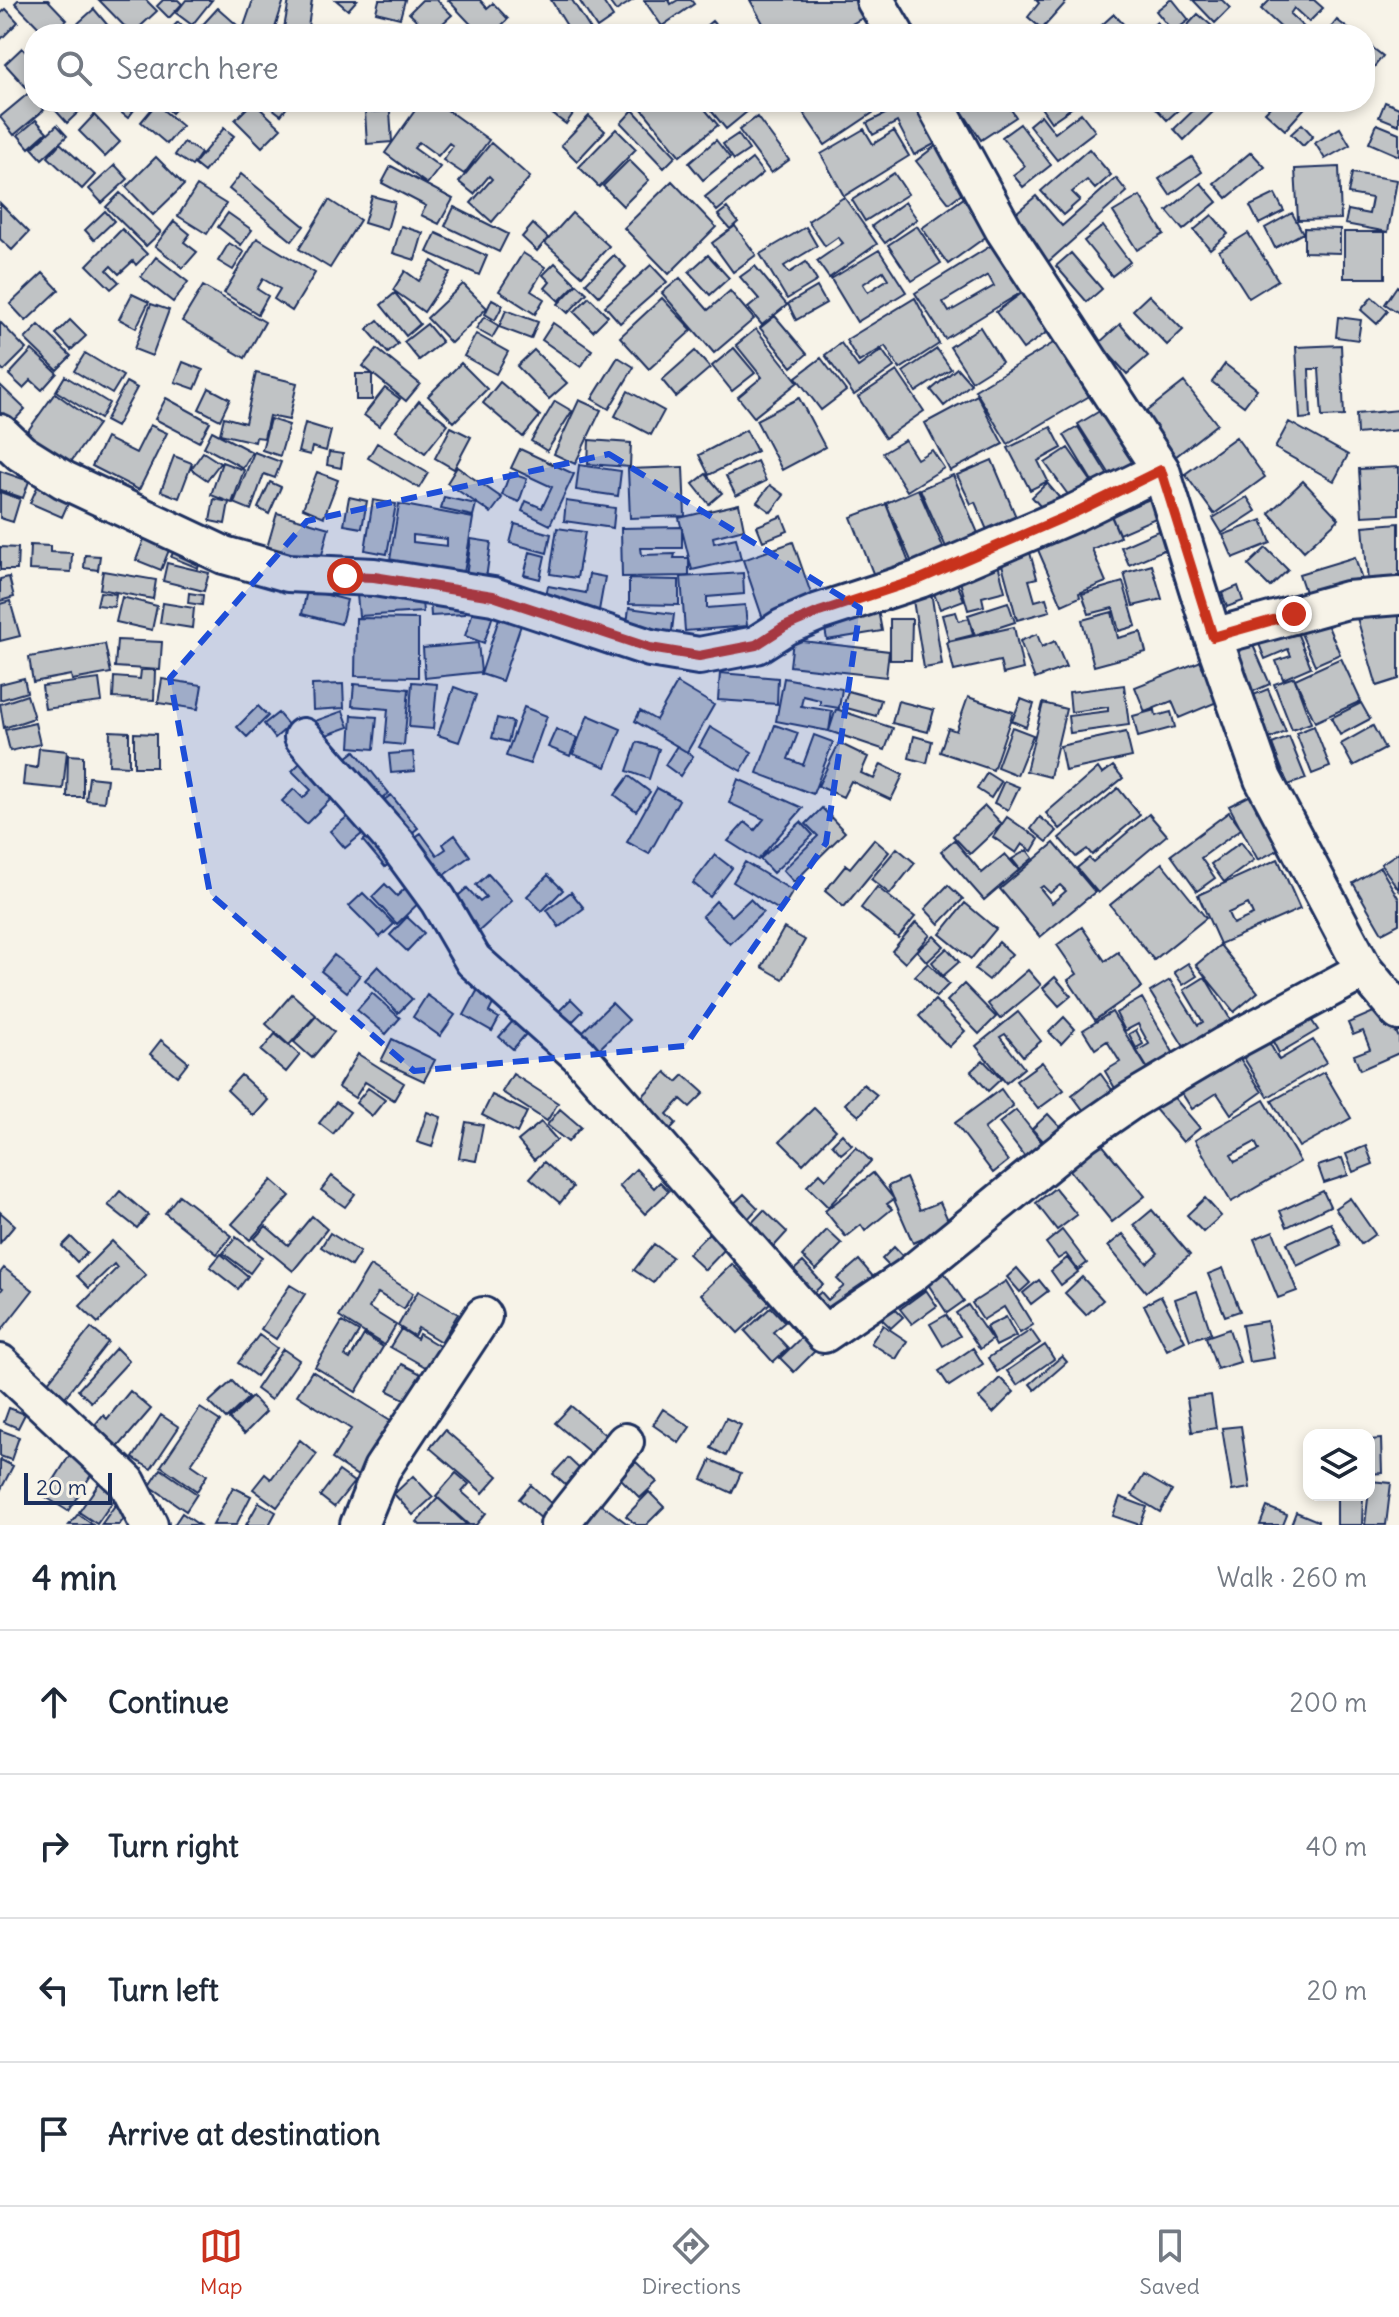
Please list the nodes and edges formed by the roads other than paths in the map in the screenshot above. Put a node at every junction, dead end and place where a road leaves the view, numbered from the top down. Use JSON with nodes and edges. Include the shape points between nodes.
{"nodes":[{"id":1,"x":875,"y":0,"type":"edge"},
{"id":2,"x":889,"y":24,"type":"edge"},
{"id":3,"x":939,"y":112,"type":"edge"},
{"id":4,"x":0,"y":433,"type":"edge"},
{"id":5,"x":1161,"y":470,"type":"junction"},
{"id":6,"x":1399,"y":596,"type":"edge"},
{"id":7,"x":1213,"y":637,"type":"junction"},
{"id":8,"x":303,"y":737,"type":"dead end"},
{"id":9,"x":1364,"y":970,"type":"junction"},
{"id":10,"x":1399,"y":1012,"type":"edge"},
{"id":11,"x":483,"y":1316,"type":"dead end"},
{"id":12,"x":0,"y":1363,"type":"edge"},
{"id":13,"x":625,"y":1442,"type":"dead end"},
{"id":14,"x":149,"y":1525,"type":"edge"},
{"id":15,"x":359,"y":1525,"type":"edge"},
{"id":16,"x":559,"y":1525,"type":"edge"}],
"edges":[{"from":1,"to":2,"type":"street"},
{"from":3,"to":5,"type":"street","via":[[1004,230]]},
{"from":4,"to":5,"type":"street","via":[[64,480],[224,555],[288,573],[374,577],[493,596],[650,648],[699,656],[756,645],[796,622],[920,579]]},
{"from":5,"to":7,"type":"street"},
{"from":6,"to":7,"type":"street","via":[[1347,600]]},
{"from":7,"to":9,"type":"street","via":[[1263,779]]},
{"from":8,"to":9,"type":"street","via":[[397,844],[473,960],[578,1054],[824,1334],[909,1276],[1132,1100]]},
{"from":9,"to":10,"type":"street"},
{"from":11,"to":15,"type":"street","via":[[382,1469]]},
{"from":12,"to":14,"type":"street","via":[[127,1482]]},
{"from":13,"to":16,"type":"street"}]}
